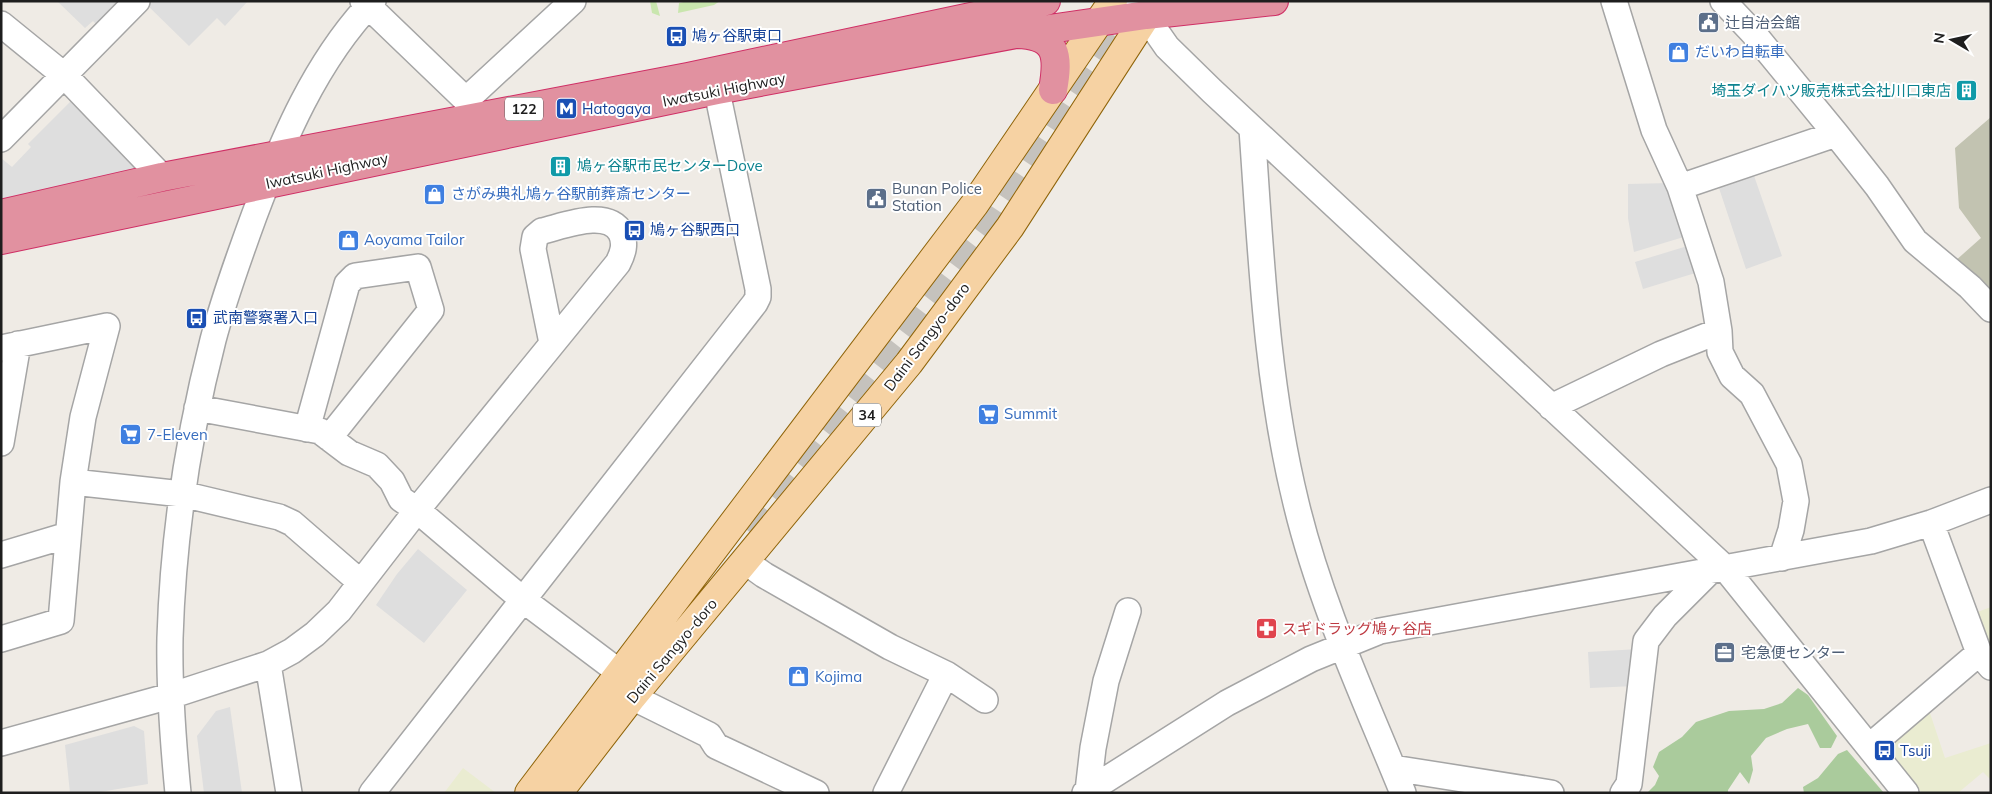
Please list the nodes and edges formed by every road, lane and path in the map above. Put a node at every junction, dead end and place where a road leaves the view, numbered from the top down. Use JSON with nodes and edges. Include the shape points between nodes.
{"nodes":[{"id":1,"x":137,"y":1,"type":"edge"},
{"id":2,"x":573,"y":1,"type":"edge"},
{"id":3,"x":1046,"y":1,"type":"edge"},
{"id":4,"x":1274,"y":1,"type":"edge"},
{"id":5,"x":1614,"y":1,"type":"edge"},
{"id":6,"x":1723,"y":1,"type":"edge"},
{"id":7,"x":368,"y":3,"type":"edge"},
{"id":8,"x":1146,"y":6,"type":"edge"},
{"id":9,"x":1106,"y":11,"type":"edge"},
{"id":10,"x":1,"y":24,"type":"edge"},
{"id":11,"x":1016,"y":34,"type":"junction"},
{"id":12,"x":65,"y":76,"type":"junction"},
{"id":13,"x":715,"y":81,"type":"junction"},
{"id":14,"x":1053,"y":90,"type":"junction"},
{"id":15,"x":467,"y":109,"type":"junction"},
{"id":16,"x":1252,"y":129,"type":"junction"},
{"id":17,"x":1836,"y":134,"type":"junction"},
{"id":18,"x":1,"y":139,"type":"edge"},
{"id":19,"x":279,"y":155,"type":"junction"},
{"id":20,"x":162,"y":177,"type":"junction"},
{"id":21,"x":266,"y":184,"type":"junction"},
{"id":22,"x":1680,"y":187,"type":"junction"},
{"id":23,"x":1,"y":214,"type":"edge"},
{"id":24,"x":1,"y":240,"type":"edge"},
{"id":25,"x":1991,"y":309,"type":"edge"},
{"id":26,"x":1719,"y":330,"type":"junction"},
{"id":27,"x":552,"y":343,"type":"junction"},
{"id":28,"x":10,"y":346,"type":"edge"},
{"id":29,"x":1551,"y":407,"type":"junction"},
{"id":30,"x":197,"y":408,"type":"junction"},
{"id":31,"x":318,"y":433,"type":"junction"},
{"id":32,"x":1,"y":443,"type":"edge"},
{"id":33,"x":73,"y":482,"type":"junction"},
{"id":34,"x":182,"y":494,"type":"junction"},
{"id":35,"x":1991,"y":500,"type":"edge"},
{"id":36,"x":417,"y":510,"type":"junction"},
{"id":37,"x":1930,"y":523,"type":"junction"},
{"id":38,"x":68,"y":535,"type":"junction"},
{"id":39,"x":1,"y":556,"type":"edge"},
{"id":40,"x":1782,"y":558,"type":"junction"},
{"id":41,"x":746,"y":562,"type":"junction"},
{"id":42,"x":1718,"y":569,"type":"junction"},
{"id":43,"x":360,"y":582,"type":"junction"},
{"id":44,"x":522,"y":599,"type":"junction"},
{"id":45,"x":1128,"y":611,"type":"dead end"},
{"id":46,"x":660,"y":619,"type":"junction"},
{"id":47,"x":683,"y":638,"type":"junction"},
{"id":48,"x":1,"y":639,"type":"edge"},
{"id":49,"x":1343,"y":646,"type":"junction"},
{"id":50,"x":1985,"y":660,"type":"edge"},
{"id":51,"x":268,"y":664,"type":"junction"},
{"id":52,"x":619,"y":672,"type":"junction"},
{"id":53,"x":946,"y":674,"type":"junction"},
{"id":54,"x":170,"y":696,"type":"junction"},
{"id":55,"x":632,"y":697,"type":"junction"},
{"id":56,"x":986,"y":700,"type":"dead end"},
{"id":57,"x":1,"y":743,"type":"edge"},
{"id":58,"x":1869,"y":747,"type":"junction"},
{"id":59,"x":1393,"y":768,"type":"junction"},
{"id":60,"x":1086,"y":792,"type":"edge"},
{"id":61,"x":178,"y":793,"type":"edge"},
{"id":62,"x":289,"y":793,"type":"edge"},
{"id":63,"x":372,"y":793,"type":"edge"},
{"id":64,"x":529,"y":793,"type":"edge"},
{"id":65,"x":558,"y":793,"type":"edge"},
{"id":66,"x":816,"y":793,"type":"edge"},
{"id":67,"x":886,"y":793,"type":"edge"},
{"id":68,"x":1403,"y":793,"type":"edge"},
{"id":69,"x":1551,"y":793,"type":"edge"},
{"id":70,"x":1623,"y":793,"type":"edge"},
{"id":71,"x":1906,"y":793,"type":"edge"}],
"edges":[{"from":1,"to":12,"type":"street"},
{"from":2,"to":15,"type":"street"},
{"from":3,"to":13,"type":"highway","name":"Iwatsuki Highway","number":"122"},
{"from":4,"to":8,"type":"highway","name":"Iwatsuki Highway","number":"122"},
{"from":5,"to":22,"type":"street","via":[[1654,130]]},
{"from":6,"to":17,"type":"street"},
{"from":7,"to":15,"type":"street"},
{"from":7,"to":19,"type":"street","via":[[309,90]]},
{"from":8,"to":9,"type":"highway","name":"Iwatsuki Highway","number":"122"},
{"from":8,"to":16,"type":"street","via":[[1167,47]]},
{"from":8,"to":41,"type":"main road","name":"Daini Sangyo-doro","number":"34","via":[[1010,227],[909,363]]},
{"from":9,"to":11,"type":"highway","name":"Iwatsuki Highway","number":"122"},
{"from":9,"to":14,"type":"main road","name":"Daini Sangyo-doro","number":"34"},
{"from":10,"to":12,"type":"street"},
{"from":11,"to":13,"type":"highway","name":"Iwatsuki Highway","number":"122"},
{"from":11,"to":14,"type":"highway","via":[[1037,36],[1055,53],[1057,64]]},
{"from":12,"to":18,"type":"street"},
{"from":12,"to":20,"type":"street"},
{"from":13,"to":15,"type":"highway","name":"Iwatsuki Highway","number":"122"},
{"from":13,"to":21,"type":"highway","name":"Iwatsuki Highway","number":"122"},
{"from":13,"to":44,"type":"street","via":[[758,297]]},
{"from":14,"to":46,"type":"main road","name":"Daini Sangyo-doro","number":"34","via":[[974,205]]},
{"from":15,"to":19,"type":"highway","name":"Iwatsuki Highway","number":"122"},
{"from":16,"to":29,"type":"street"},
{"from":16,"to":49,"type":"street","via":[[1264,288],[1280,424],[1296,503],[1318,580]]},
{"from":17,"to":22,"type":"street"},
{"from":17,"to":25,"type":"street","via":[[1915,241]]},
{"from":19,"to":20,"type":"highway","name":"Iwatsuki Highway","number":"122"},
{"from":19,"to":21,"type":"street"},
{"from":20,"to":23,"type":"highway","name":"Iwatsuki Highway","number":"122"},
{"from":21,"to":24,"type":"highway","name":"Iwatsuki Highway","number":"122"},
{"from":21,"to":30,"type":"street","via":[[231,279]]},
{"from":22,"to":26,"type":"street","via":[[1711,282]]},
{"from":26,"to":29,"type":"street","via":[[1660,354]]},
{"from":26,"to":40,"type":"street","via":[[1720,352],[1732,376],[1752,394],[1788,464],[1796,501]]},
{"from":27,"to":27,"type":"street","via":[[533,249],[535,237],[542,232],[596,219],[615,224],[624,245],[618,263]]},
{"from":27,"to":36,"type":"street"},
{"from":28,"to":32,"type":"street"},
{"from":28,"to":33,"type":"street","via":[[107,326],[83,417]]},
{"from":29,"to":42,"type":"street"},
{"from":30,"to":31,"type":"street"},
{"from":30,"to":34,"type":"street"},
{"from":31,"to":31,"type":"street","via":[[347,284],[355,276],[418,267],[431,310]]},
{"from":31,"to":36,"type":"street","via":[[377,465],[392,481],[401,499]]},
{"from":33,"to":34,"type":"street"},
{"from":33,"to":38,"type":"street"},
{"from":34,"to":43,"type":"street","via":[[292,523]]},
{"from":34,"to":54,"type":"street","via":[[172,587]]},
{"from":35,"to":37,"type":"street"},
{"from":36,"to":43,"type":"street"},
{"from":36,"to":44,"type":"street"},
{"from":37,"to":40,"type":"street","via":[[1870,541]]},
{"from":37,"to":50,"type":"street"},
{"from":38,"to":39,"type":"street"},
{"from":38,"to":48,"type":"street","via":[[61,621]]},
{"from":40,"to":42,"type":"street"},
{"from":41,"to":47,"type":"main road","name":"Daini Sangyo-doro","number":"34"},
{"from":41,"to":53,"type":"street","via":[[882,642]]},
{"from":42,"to":49,"type":"street","via":[[1380,631]]},
{"from":42,"to":58,"type":"street"},
{"from":42,"to":70,"type":"street","via":[[1665,616],[1646,641],[1629,784]]},
{"from":43,"to":51,"type":"street","via":[[339,611],[315,634]]},
{"from":44,"to":52,"type":"street"},
{"from":44,"to":63,"type":"street"},
{"from":45,"to":60,"type":"street","via":[[1106,681]]},
{"from":46,"to":47,"type":"main road","number":"34","via":[[747,530]]},
{"from":46,"to":52,"type":"main road","name":"Daini Sangyo-doro","number":"34"},
{"from":47,"to":55,"type":"main road","name":"Daini Sangyo-doro","number":"34"},
{"from":49,"to":59,"type":"street"},
{"from":49,"to":60,"type":"street","via":[[1278,675],[1227,703]]},
{"from":50,"to":58,"type":"street"},
{"from":51,"to":54,"type":"street"},
{"from":51,"to":62,"type":"street"},
{"from":52,"to":64,"type":"main road","name":"Daini Sangyo-doro","number":"34"},
{"from":53,"to":56,"type":"street"},
{"from":53,"to":67,"type":"street"},
{"from":54,"to":57,"type":"street"},
{"from":54,"to":61,"type":"street"},
{"from":55,"to":65,"type":"main road","name":"Daini Sangyo-doro","number":"34"},
{"from":55,"to":66,"type":"street","via":[[709,735],[716,746]]},
{"from":58,"to":71,"type":"street"},
{"from":59,"to":68,"type":"street"},
{"from":59,"to":69,"type":"street"}]}
